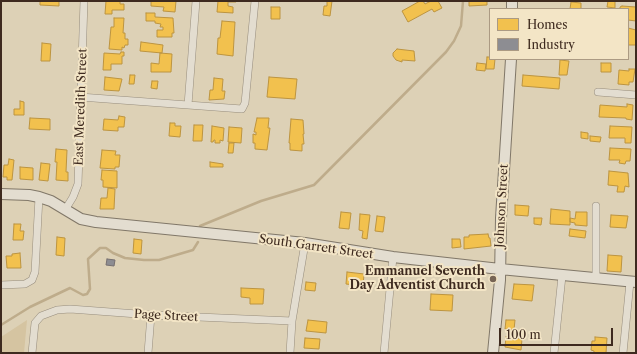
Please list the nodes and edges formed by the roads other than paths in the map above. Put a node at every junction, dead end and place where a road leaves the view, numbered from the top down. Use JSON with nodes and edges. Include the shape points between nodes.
{"nodes":[{"id":1,"x":84,"y":1,"type":"edge"},
{"id":2,"x":196,"y":1,"type":"edge"},
{"id":3,"x":255,"y":1,"type":"edge"},
{"id":4,"x":510,"y":60,"type":"edge"},
{"id":5,"x":598,"y":92,"type":"dead end"},
{"id":6,"x":636,"y":95,"type":"edge"},
{"id":7,"x":80,"y":97,"type":"junction"},
{"id":8,"x":188,"y":105,"type":"junction"},
{"id":9,"x":1,"y":194,"type":"edge"},
{"id":10,"x":39,"y":197,"type":"junction"},
{"id":11,"x":596,"y":206,"type":"dead end"},
{"id":12,"x":65,"y":210,"type":"junction"},
{"id":13,"x":305,"y":243,"type":"junction"},
{"id":14,"x":393,"y":258,"type":"junction"},
{"id":15,"x":500,"y":270,"type":"junction"},
{"id":16,"x":562,"y":276,"type":"junction"},
{"id":17,"x":596,"y":279,"type":"junction"},
{"id":18,"x":633,"y":282,"type":"edge"},
{"id":19,"x":1,"y":285,"type":"edge"},
{"id":20,"x":151,"y":315,"type":"junction"},
{"id":21,"x":292,"y":321,"type":"junction"},
{"id":22,"x":32,"y":353,"type":"edge"},
{"id":23,"x":148,"y":353,"type":"edge"},
{"id":24,"x":290,"y":353,"type":"edge"},
{"id":25,"x":384,"y":353,"type":"edge"},
{"id":26,"x":493,"y":353,"type":"edge"},
{"id":27,"x":554,"y":353,"type":"edge"},
{"id":28,"x":623,"y":353,"type":"edge"}],
"edges":[{"from":1,"to":7,"type":"street","name":"East Meredith Street"},
{"from":2,"to":8,"type":"street"},
{"from":3,"to":8,"type":"street","via":[[245,103],[242,109]]},
{"from":4,"to":15,"type":"street","name":"Johnson Street"},
{"from":5,"to":6,"type":"street"},
{"from":7,"to":8,"type":"street"},
{"from":7,"to":12,"type":"street","name":"East Meredith Street","via":[[78,184],[74,197]]},
{"from":9,"to":10,"type":"street","name":"South Garrett Street"},
{"from":10,"to":12,"type":"street","name":"South Garrett Street"},
{"from":10,"to":19,"type":"street","via":[[35,272],[32,280],[25,284]]},
{"from":11,"to":17,"type":"street"},
{"from":12,"to":13,"type":"street","name":"South Garrett Street","via":[[81,219],[96,222]]},
{"from":13,"to":14,"type":"street","name":"South Garrett Street"},
{"from":13,"to":21,"type":"street"},
{"from":14,"to":15,"type":"street","name":"South Garrett Street"},
{"from":14,"to":25,"type":"street"},
{"from":15,"to":16,"type":"street","name":"South Garrett Street"},
{"from":15,"to":26,"type":"street","name":"Johnson Street"},
{"from":16,"to":17,"type":"street","name":"South Garrett Street"},
{"from":16,"to":27,"type":"street"},
{"from":17,"to":18,"type":"street","name":"South Garrett Street"},
{"from":18,"to":28,"type":"street"},
{"from":20,"to":21,"type":"street","name":"Page Street"},
{"from":20,"to":22,"type":"street","name":"Page Street","via":[[63,309],[50,312],[41,316],[35,324]]},
{"from":20,"to":23,"type":"street"},
{"from":21,"to":24,"type":"street"}]}
